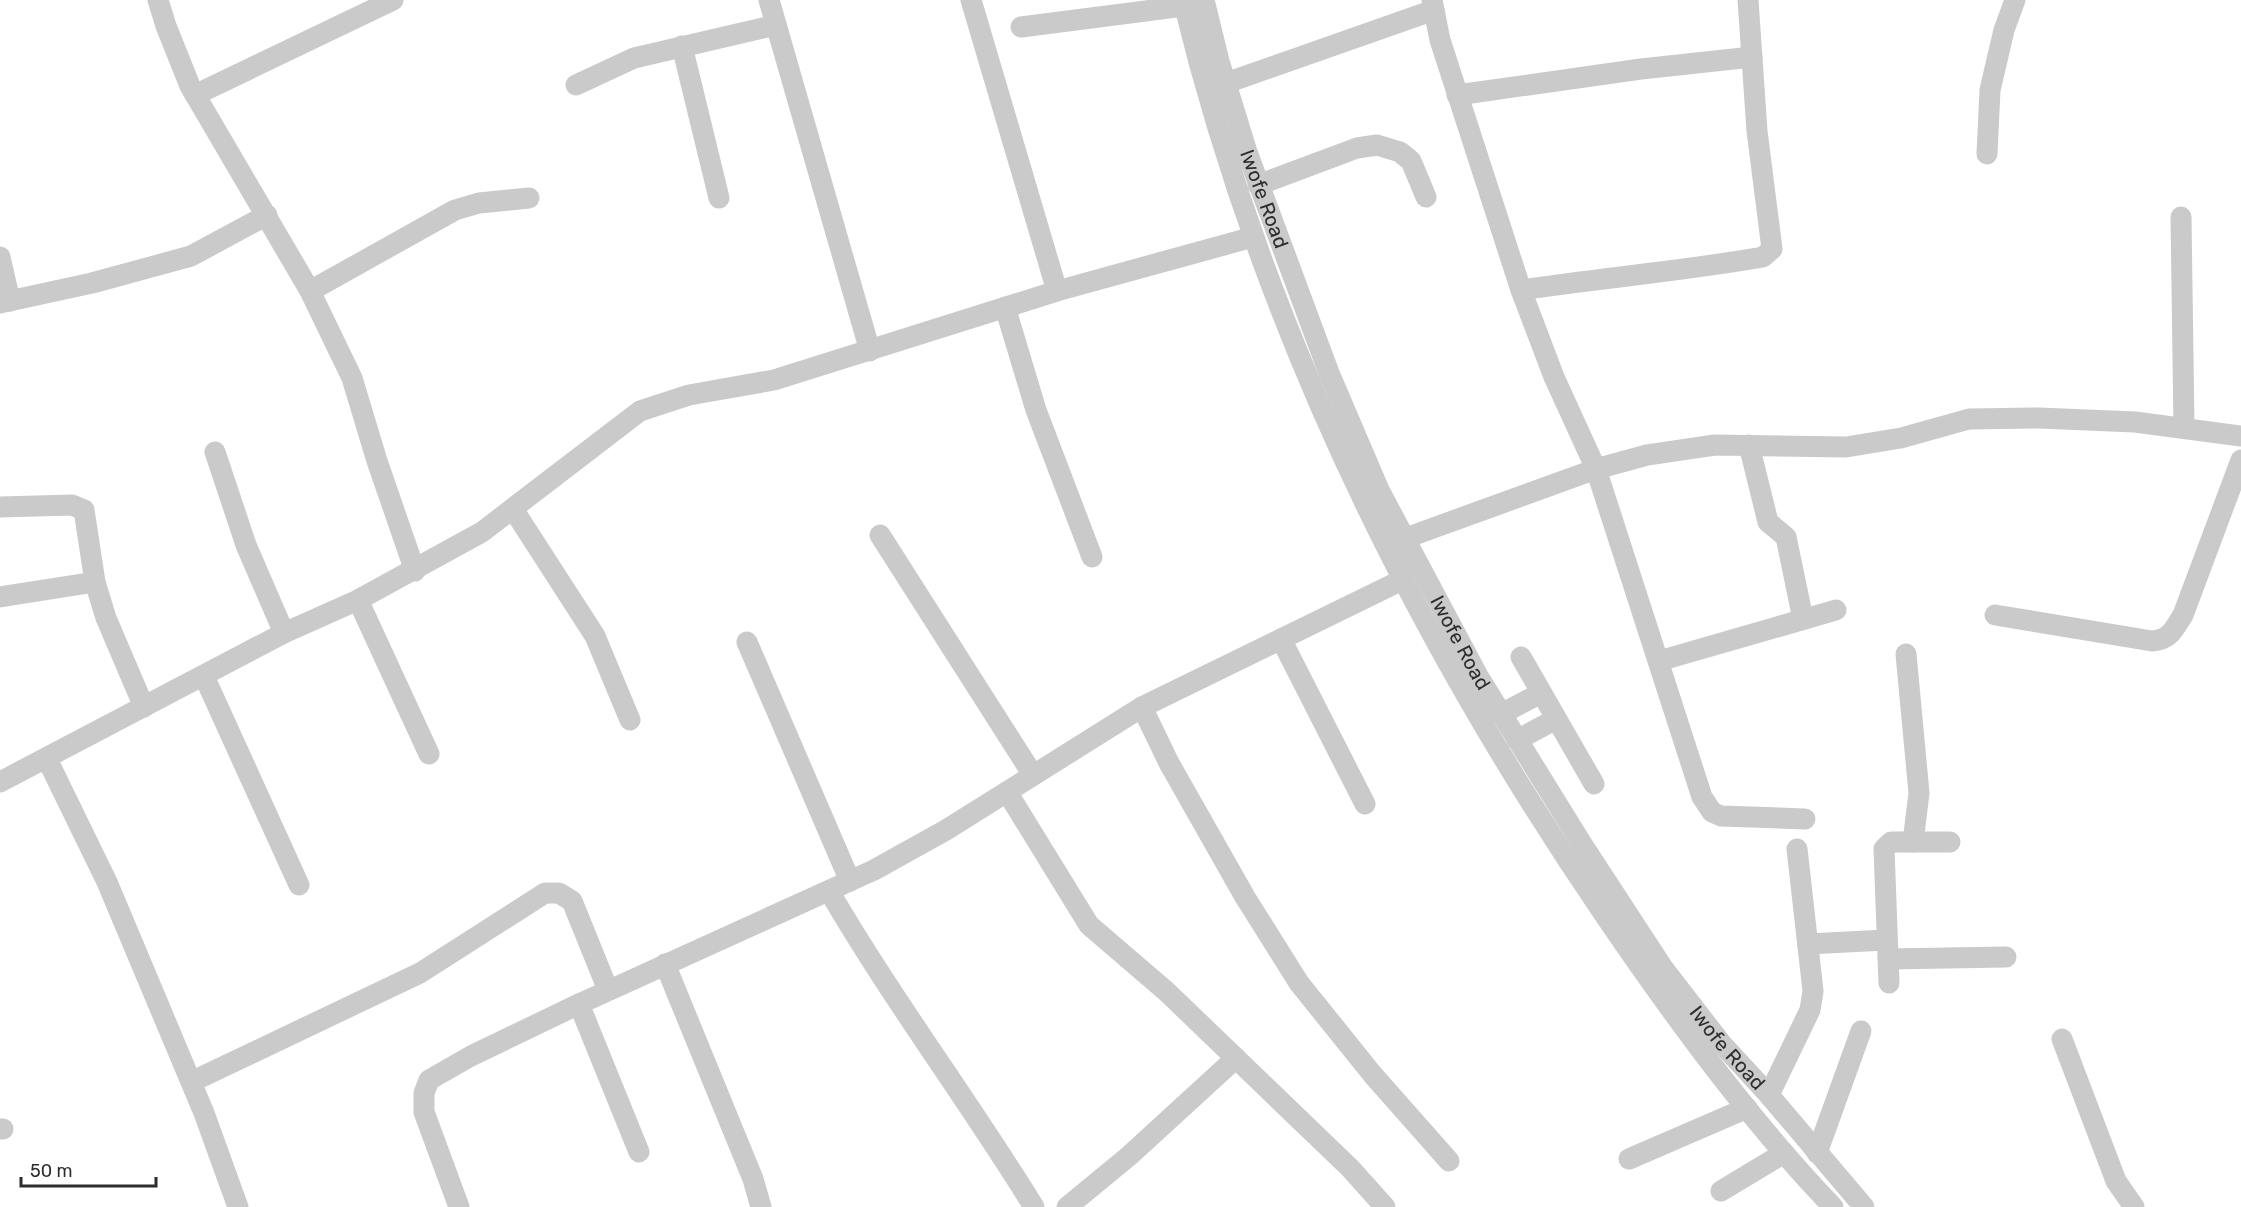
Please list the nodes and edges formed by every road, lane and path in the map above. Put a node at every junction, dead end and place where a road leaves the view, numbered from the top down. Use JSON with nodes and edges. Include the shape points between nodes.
{"nodes":[{"id":1,"x":158,"y":0,"type":"edge"},
{"id":2,"x":393,"y":0,"type":"edge"},
{"id":3,"x":769,"y":0,"type":"edge"},
{"id":4,"x":971,"y":0,"type":"edge"},
{"id":5,"x":1748,"y":0,"type":"edge"},
{"id":6,"x":2015,"y":0,"type":"edge"},
{"id":7,"x":1190,"y":2,"type":"edge"},
{"id":8,"x":1433,"y":5,"type":"edge"},
{"id":9,"x":776,"y":25,"type":"junction"},
{"id":10,"x":1021,"y":27,"type":"dead end"},
{"id":11,"x":682,"y":46,"type":"junction"},
{"id":12,"x":1752,"y":57,"type":"junction"},
{"id":13,"x":1226,"y":83,"type":"junction"},
{"id":14,"x":576,"y":85,"type":"dead end"},
{"id":15,"x":195,"y":95,"type":"junction"},
{"id":16,"x":1457,"y":95,"type":"junction"},
{"id":17,"x":1987,"y":154,"type":"dead end"},
{"id":18,"x":1258,"y":185,"type":"junction"},
{"id":19,"x":1426,"y":197,"type":"dead end"},
{"id":20,"x":529,"y":198,"type":"dead end"},
{"id":21,"x":719,"y":198,"type":"dead end"},
{"id":22,"x":267,"y":214,"type":"junction"},
{"id":23,"x":2181,"y":217,"type":"dead end"},
{"id":24,"x":1253,"y":237,"type":"junction"},
{"id":25,"x":0,"y":257,"type":"edge"},
{"id":26,"x":1521,"y":290,"type":"junction"},
{"id":27,"x":310,"y":291,"type":"junction"},
{"id":28,"x":1057,"y":291,"type":"junction"},
{"id":29,"x":5,"y":302,"type":"edge"},
{"id":30,"x":1005,"y":307,"type":"junction"},
{"id":31,"x":870,"y":351,"type":"junction"},
{"id":32,"x":2184,"y":427,"type":"junction"},
{"id":33,"x":2241,"y":436,"type":"edge"},
{"id":34,"x":1749,"y":445,"type":"junction"},
{"id":35,"x":215,"y":452,"type":"dead end"},
{"id":36,"x":2241,"y":460,"type":"edge"},
{"id":37,"x":1596,"y":469,"type":"junction"},
{"id":38,"x":0,"y":507,"type":"edge"},
{"id":39,"x":513,"y":509,"type":"junction"},
{"id":40,"x":880,"y":535,"type":"dead end"},
{"id":41,"x":1403,"y":539,"type":"junction"},
{"id":42,"x":1092,"y":557,"type":"dead end"},
{"id":43,"x":414,"y":571,"type":"junction"},
{"id":44,"x":1402,"y":580,"type":"junction"},
{"id":45,"x":95,"y":582,"type":"junction"},
{"id":46,"x":0,"y":597,"type":"edge"},
{"id":47,"x":358,"y":600,"type":"junction"},
{"id":48,"x":1836,"y":610,"type":"dead end"},
{"id":49,"x":1995,"y":615,"type":"dead end"},
{"id":50,"x":1803,"y":619,"type":"junction"},
{"id":51,"x":285,"y":633,"type":"junction"},
{"id":52,"x":1281,"y":639,"type":"junction"},
{"id":53,"x":747,"y":642,"type":"dead end"},
{"id":54,"x":1906,"y":654,"type":"dead end"},
{"id":55,"x":1521,"y":657,"type":"dead end"},
{"id":56,"x":1659,"y":661,"type":"junction"},
{"id":57,"x":204,"y":676,"type":"junction"},
{"id":58,"x":1541,"y":693,"type":"junction"},
{"id":59,"x":144,"y":707,"type":"junction"},
{"id":60,"x":1142,"y":707,"type":"junction"},
{"id":61,"x":1501,"y":714,"type":"junction"},
{"id":62,"x":1556,"y":719,"type":"junction"},
{"id":63,"x":630,"y":720,"type":"dead end"},
{"id":64,"x":1517,"y":740,"type":"junction"},
{"id":65,"x":429,"y":754,"type":"dead end"},
{"id":66,"x":47,"y":759,"type":"junction"},
{"id":67,"x":1034,"y":775,"type":"junction"},
{"id":68,"x":0,"y":782,"type":"edge"},
{"id":69,"x":1594,"y":784,"type":"dead end"},
{"id":70,"x":1007,"y":792,"type":"junction"},
{"id":71,"x":1365,"y":804,"type":"dead end"},
{"id":72,"x":1805,"y":819,"type":"dead end"},
{"id":73,"x":1914,"y":842,"type":"junction"},
{"id":74,"x":1950,"y":842,"type":"dead end"},
{"id":75,"x":1797,"y":849,"type":"dead end"},
{"id":76,"x":850,"y":880,"type":"junction"},
{"id":77,"x":299,"y":885,"type":"dead end"},
{"id":78,"x":829,"y":891,"type":"junction"},
{"id":79,"x":1808,"y":944,"type":"junction"},
{"id":80,"x":1887,"y":950,"type":"junction"},
{"id":81,"x":2006,"y":957,"type":"dead end"},
{"id":82,"x":665,"y":964,"type":"junction"},
{"id":83,"x":1889,"y":983,"type":"dead end"},
{"id":84,"x":608,"y":990,"type":"junction"},
{"id":85,"x":579,"y":1004,"type":"junction"},
{"id":86,"x":1861,"y":1031,"type":"dead end"},
{"id":87,"x":2062,"y":1039,"type":"dead end"},
{"id":88,"x":1236,"y":1058,"type":"junction"},
{"id":89,"x":190,"y":1082,"type":"junction"},
{"id":90,"x":1769,"y":1095,"type":"junction"},
{"id":91,"x":1747,"y":1108,"type":"junction"},
{"id":92,"x":639,"y":1152,"type":"dead end"},
{"id":93,"x":1784,"y":1153,"type":"junction"},
{"id":94,"x":1817,"y":1153,"type":"junction"},
{"id":95,"x":1629,"y":1159,"type":"dead end"},
{"id":96,"x":1449,"y":1161,"type":"dead end"},
{"id":97,"x":1721,"y":1191,"type":"dead end"},
{"id":98,"x":1829,"y":1206,"type":"edge"},
{"id":99,"x":238,"y":1207,"type":"edge"},
{"id":100,"x":459,"y":1207,"type":"edge"},
{"id":101,"x":761,"y":1207,"type":"edge"},
{"id":102,"x":1034,"y":1207,"type":"edge"},
{"id":103,"x":1067,"y":1207,"type":"edge"},
{"id":104,"x":1385,"y":1207,"type":"edge"},
{"id":105,"x":1864,"y":1207,"type":"edge"},
{"id":106,"x":2134,"y":1207,"type":"edge"}],
"edges":[{"from":1,"to":15,"type":"street"},
{"from":2,"to":15,"type":"street"},
{"from":3,"to":9,"type":"street"},
{"from":4,"to":28,"type":"street"},
{"from":5,"to":12,"type":"street"},
{"from":6,"to":17,"type":"street","via":[[1990,90]]},
{"from":7,"to":10,"type":"street"},
{"from":7,"to":13,"type":"street","name":"Iwofe Road"},
{"from":7,"to":24,"type":"street","name":"Iwofe Road"},
{"from":8,"to":13,"type":"street"},
{"from":8,"to":16,"type":"street"},
{"from":9,"to":11,"type":"street"},
{"from":9,"to":31,"type":"street"},
{"from":11,"to":14,"type":"street","via":[[634,58]]},
{"from":11,"to":21,"type":"street"},
{"from":12,"to":16,"type":"street"},
{"from":12,"to":26,"type":"street","via":[[1772,249],[1764,257],[1689,270]]},
{"from":13,"to":18,"type":"street","name":"Iwofe Road"},
{"from":15,"to":22,"type":"street"},
{"from":16,"to":26,"type":"street"},
{"from":18,"to":19,"type":"street","via":[[1357,148],[1377,145],[1400,152],[1411,161]]},
{"from":18,"to":41,"type":"street","name":"Iwofe Road","via":[[1329,374]]},
{"from":20,"to":27,"type":"street","via":[[479,203],[455,210]]},
{"from":22,"to":27,"type":"street"},
{"from":22,"to":29,"type":"street","via":[[190,256]]},
{"from":23,"to":32,"type":"street"},
{"from":24,"to":28,"type":"street"},
{"from":24,"to":44,"type":"street","name":"Iwofe Road","via":[[1310,381]]},
{"from":25,"to":29,"type":"street"},
{"from":26,"to":37,"type":"street","via":[[1554,377]]},
{"from":27,"to":43,"type":"street","via":[[352,378]]},
{"from":28,"to":30,"type":"street"},
{"from":30,"to":31,"type":"street"},
{"from":30,"to":42,"type":"street","via":[[1036,410]]},
{"from":31,"to":39,"type":"street","via":[[774,380],[689,395],[640,411]]},
{"from":32,"to":33,"type":"street"},
{"from":32,"to":34,"type":"street","via":[[2039,418],[1969,419],[1901,438],[1846,447]]},
{"from":34,"to":37,"type":"street","via":[[1715,445],[1647,455]]},
{"from":34,"to":50,"type":"street","via":[[1767,522],[1786,537]]},
{"from":35,"to":51,"type":"street","via":[[246,545]]},
{"from":36,"to":49,"type":"street","via":[[2183,615],[2170,636],[2151,641]]},
{"from":37,"to":41,"type":"street"},
{"from":37,"to":56,"type":"street"},
{"from":38,"to":45,"type":"street","via":[[72,505],[84,510]]},
{"from":39,"to":43,"type":"street","via":[[482,532]]},
{"from":39,"to":63,"type":"street","via":[[595,636]]},
{"from":40,"to":67,"type":"street"},
{"from":41,"to":61,"type":"street","name":"Iwofe Road"},
{"from":43,"to":47,"type":"street"},
{"from":44,"to":52,"type":"street"},
{"from":44,"to":91,"type":"street","name":"Iwofe Road","via":[[1459,686],[1564,856],[1647,977]]},
{"from":45,"to":46,"type":"street"},
{"from":45,"to":59,"type":"street"},
{"from":47,"to":51,"type":"street"},
{"from":47,"to":65,"type":"street"},
{"from":48,"to":50,"type":"street"},
{"from":50,"to":56,"type":"street"},
{"from":51,"to":57,"type":"street"},
{"from":52,"to":60,"type":"street"},
{"from":52,"to":71,"type":"street"},
{"from":53,"to":76,"type":"street"},
{"from":54,"to":73,"type":"street","via":[[1919,793]]},
{"from":55,"to":58,"type":"street"},
{"from":56,"to":72,"type":"street","via":[[1702,797],[1712,812],[1735,817]]},
{"from":57,"to":59,"type":"street"},
{"from":57,"to":77,"type":"street"},
{"from":58,"to":61,"type":"street"},
{"from":58,"to":62,"type":"street"},
{"from":59,"to":66,"type":"street"},
{"from":60,"to":67,"type":"street"},
{"from":60,"to":96,"type":"street","via":[[1245,897],[1299,983]]},
{"from":61,"to":64,"type":"street","name":"Iwofe Road"},
{"from":62,"to":64,"type":"street"},
{"from":62,"to":69,"type":"street"},
{"from":64,"to":90,"type":"street","name":"Iwofe Road","via":[[1663,968],[1721,1043]]},
{"from":66,"to":68,"type":"street"},
{"from":66,"to":89,"type":"street","via":[[107,882]]},
{"from":67,"to":70,"type":"street"},
{"from":70,"to":76,"type":"street","via":[[946,830]]},
{"from":70,"to":88,"type":"street","via":[[1089,925]]},
{"from":73,"to":74,"type":"street"},
{"from":73,"to":80,"type":"street","via":[[1891,842],[1884,849]]},
{"from":75,"to":79,"type":"street"},
{"from":76,"to":78,"type":"street"},
{"from":78,"to":82,"type":"street"},
{"from":78,"to":102,"type":"street","via":[[861,946]]},
{"from":79,"to":80,"type":"street"},
{"from":79,"to":90,"type":"street","via":[[1813,991],[1810,1010]]},
{"from":80,"to":81,"type":"street"},
{"from":80,"to":83,"type":"street"},
{"from":82,"to":84,"type":"street"},
{"from":82,"to":101,"type":"street"},
{"from":84,"to":85,"type":"street"},
{"from":84,"to":89,"type":"street","via":[[572,901],[559,893],[545,893],[420,973]]},
{"from":85,"to":92,"type":"street"},
{"from":85,"to":100,"type":"street","via":[[429,1080],[424,1112]]},
{"from":86,"to":94,"type":"street"},
{"from":87,"to":106,"type":"street","via":[[2116,1181]]},
{"from":88,"to":103,"type":"street"},
{"from":88,"to":104,"type":"street"},
{"from":89,"to":99,"type":"street"},
{"from":90,"to":94,"type":"street","name":"Iwofe Road"},
{"from":91,"to":93,"type":"street","name":"Iwofe Road"},
{"from":91,"to":95,"type":"street"},
{"from":93,"to":97,"type":"street"},
{"from":93,"to":98,"type":"street","name":"Iwofe Road"},
{"from":94,"to":105,"type":"street","name":"Iwofe Road"}]}
